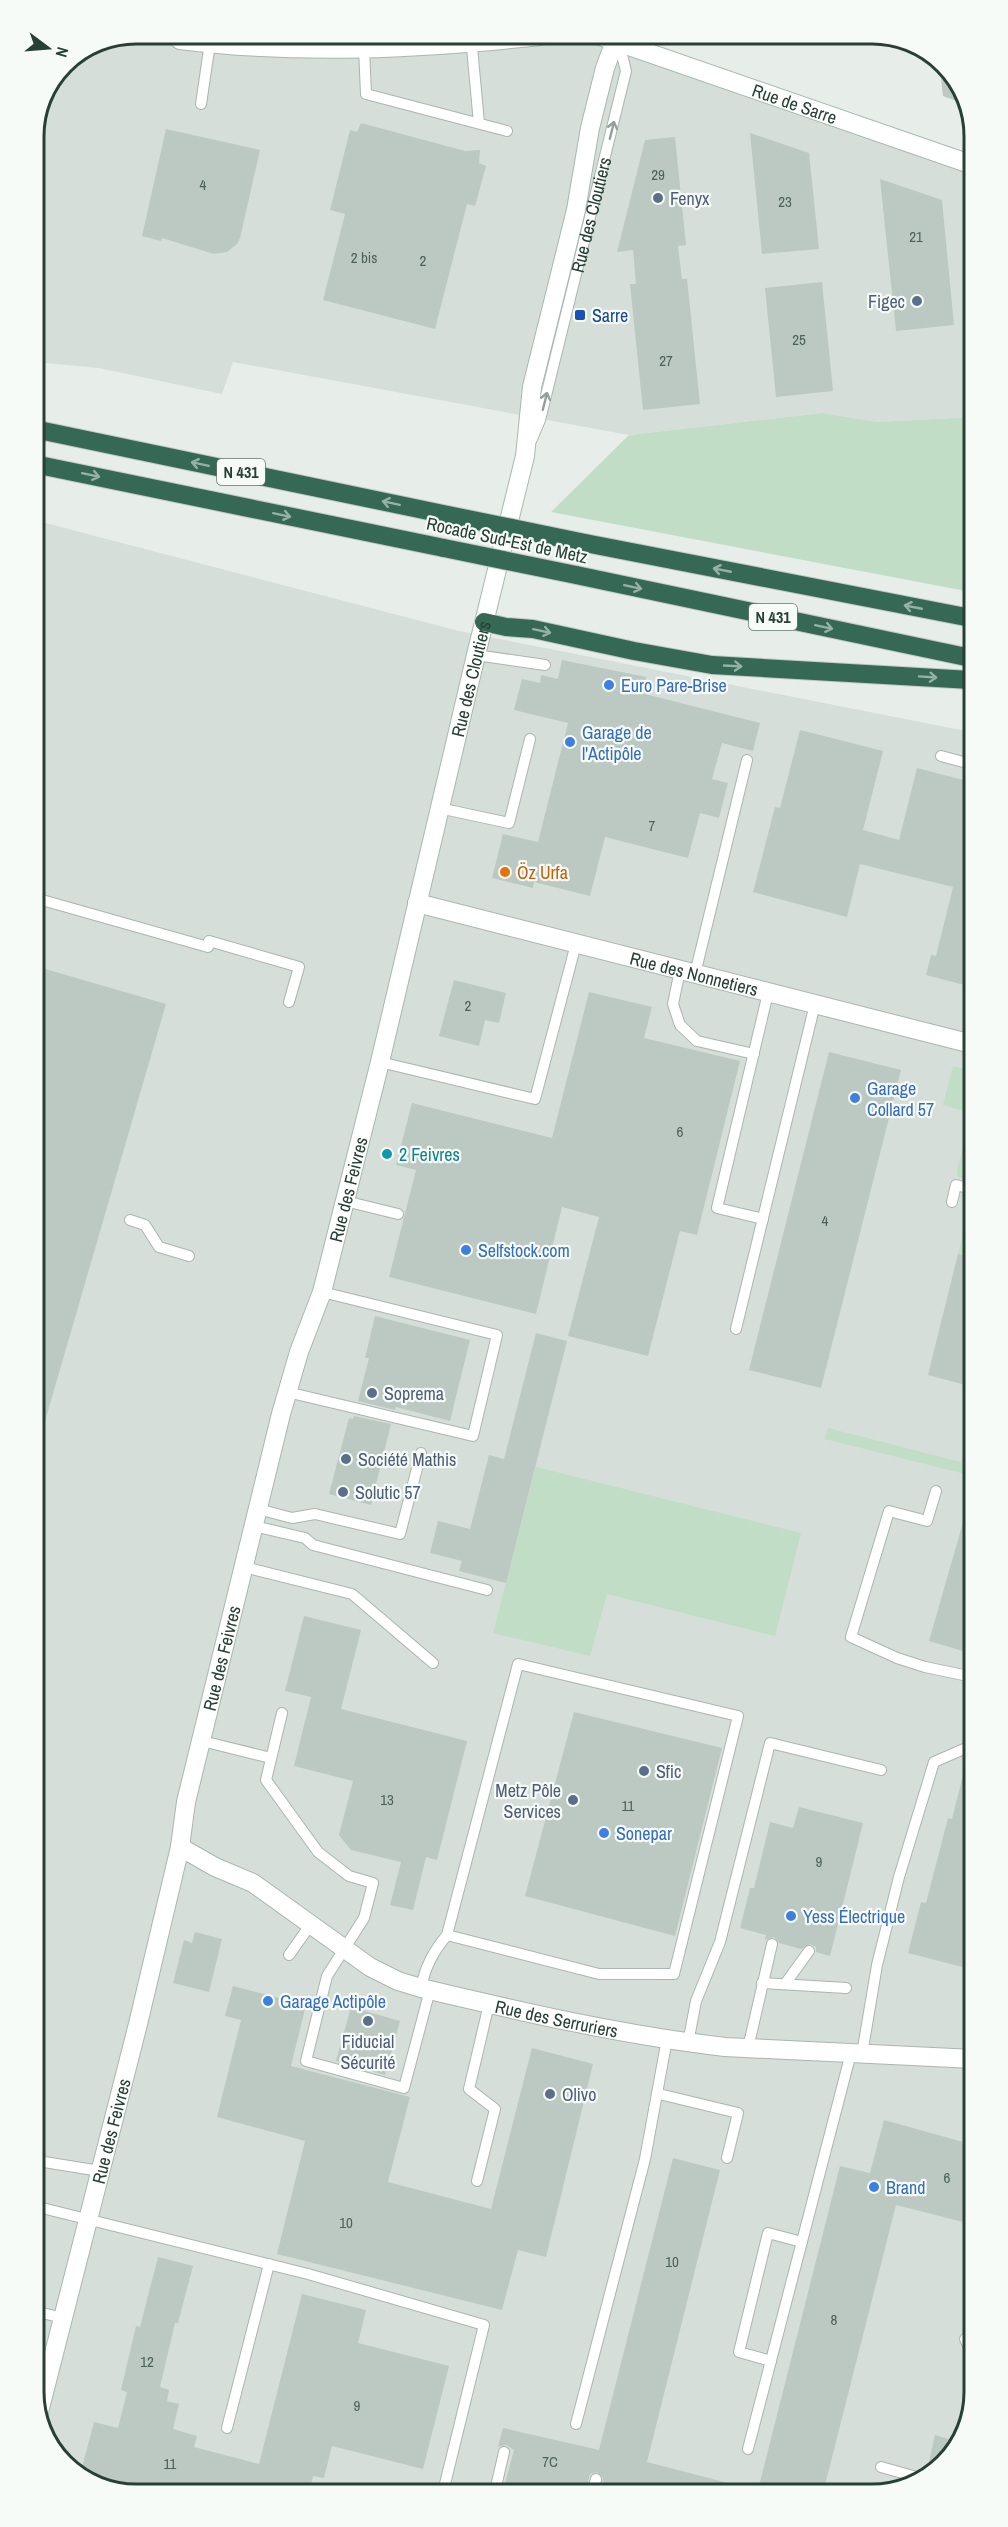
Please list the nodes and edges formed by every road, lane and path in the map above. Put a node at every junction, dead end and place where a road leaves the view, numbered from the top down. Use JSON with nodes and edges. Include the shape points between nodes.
{"nodes":[{"id":1,"x":210,"y":44,"type":"edge"},
{"id":2,"x":321,"y":44,"type":"edge"},
{"id":3,"x":418,"y":44,"type":"edge"},
{"id":4,"x":472,"y":44,"type":"edge"},
{"id":5,"x":616,"y":44,"type":"edge"},
{"id":6,"x":637,"y":44,"type":"edge"},
{"id":7,"x":364,"y":48,"type":"junction"},
{"id":8,"x":201,"y":104,"type":"dead end"},
{"id":9,"x":479,"y":123,"type":"junction"},
{"id":10,"x":507,"y":130,"type":"dead end"},
{"id":11,"x":964,"y":162,"type":"edge"},
{"id":12,"x":44,"y":431,"type":"edge"},
{"id":13,"x":44,"y":466,"type":"edge"},
{"id":14,"x":964,"y":617,"type":"edge"},
{"id":15,"x":484,"y":622,"type":"junction"},
{"id":16,"x":476,"y":656,"type":"junction"},
{"id":17,"x":964,"y":657,"type":"edge"},
{"id":18,"x":545,"y":665,"type":"dead end"},
{"id":19,"x":964,"y":680,"type":"edge"},
{"id":20,"x":530,"y":739,"type":"dead end"},
{"id":21,"x":941,"y":756,"type":"dead end"},
{"id":22,"x":747,"y":760,"type":"dead end"},
{"id":23,"x":964,"y":762,"type":"edge"},
{"id":24,"x":439,"y":808,"type":"junction"},
{"id":25,"x":44,"y":900,"type":"edge"},
{"id":26,"x":417,"y":903,"type":"junction"},
{"id":27,"x":576,"y":944,"type":"junction"},
{"id":28,"x":688,"y":972,"type":"junction"},
{"id":29,"x":768,"y":993,"type":"junction"},
{"id":30,"x":289,"y":1002,"type":"dead end"},
{"id":31,"x":815,"y":1004,"type":"junction"},
{"id":32,"x":964,"y":1042,"type":"edge"},
{"id":33,"x":754,"y":1054,"type":"junction"},
{"id":34,"x":380,"y":1062,"type":"junction"},
{"id":35,"x":964,"y":1187,"type":"edge"},
{"id":36,"x":345,"y":1201,"type":"junction"},
{"id":37,"x":952,"y":1202,"type":"dead end"},
{"id":38,"x":398,"y":1214,"type":"dead end"},
{"id":39,"x":763,"y":1219,"type":"junction"},
{"id":40,"x":130,"y":1220,"type":"dead end"},
{"id":41,"x":189,"y":1256,"type":"dead end"},
{"id":42,"x":322,"y":1292,"type":"junction"},
{"id":43,"x":736,"y":1329,"type":"dead end"},
{"id":44,"x":287,"y":1392,"type":"junction"},
{"id":45,"x":421,"y":1453,"type":"dead end"},
{"id":46,"x":936,"y":1491,"type":"dead end"},
{"id":47,"x":256,"y":1517,"type":"junction"},
{"id":48,"x":244,"y":1567,"type":"junction"},
{"id":49,"x":487,"y":1590,"type":"dead end"},
{"id":50,"x":433,"y":1663,"type":"dead end"},
{"id":51,"x":964,"y":1675,"type":"edge"},
{"id":52,"x":282,"y":1713,"type":"dead end"},
{"id":53,"x":202,"y":1741,"type":"junction"},
{"id":54,"x":964,"y":1748,"type":"edge"},
{"id":55,"x":271,"y":1758,"type":"junction"},
{"id":56,"x":882,"y":1770,"type":"dead end"},
{"id":57,"x":180,"y":1847,"type":"junction"},
{"id":58,"x":311,"y":1924,"type":"junction"},
{"id":59,"x":447,"y":1935,"type":"junction"},
{"id":60,"x":772,"y":1944,"type":"dead end"},
{"id":61,"x":344,"y":1949,"type":"junction"},
{"id":62,"x":809,"y":1951,"type":"dead end"},
{"id":63,"x":289,"y":1955,"type":"dead end"},
{"id":64,"x":762,"y":1983,"type":"junction"},
{"id":65,"x":785,"y":1984,"type":"junction"},
{"id":66,"x":846,"y":1988,"type":"dead end"},
{"id":67,"x":425,"y":1989,"type":"junction"},
{"id":68,"x":489,"y":2004,"type":"junction"},
{"id":69,"x":667,"y":2039,"type":"junction"},
{"id":70,"x":688,"y":2043,"type":"junction"},
{"id":71,"x":748,"y":2048,"type":"junction"},
{"id":72,"x":857,"y":2053,"type":"junction"},
{"id":73,"x":964,"y":2058,"type":"edge"},
{"id":74,"x":659,"y":2094,"type":"junction"},
{"id":75,"x":727,"y":2158,"type":"dead end"},
{"id":76,"x":44,"y":2162,"type":"edge"},
{"id":77,"x":100,"y":2171,"type":"junction"},
{"id":78,"x":477,"y":2181,"type":"dead end"},
{"id":79,"x":44,"y":2208,"type":"edge"},
{"id":80,"x":88,"y":2219,"type":"junction"},
{"id":81,"x":802,"y":2242,"type":"junction"},
{"id":82,"x":269,"y":2264,"type":"junction"},
{"id":83,"x":44,"y":2313,"type":"edge"},
{"id":84,"x":63,"y":2318,"type":"junction"},
{"id":85,"x":771,"y":2361,"type":"junction"},
{"id":86,"x":44,"y":2385,"type":"edge"},
{"id":87,"x":576,"y":2424,"type":"dead end"},
{"id":88,"x":227,"y":2428,"type":"dead end"},
{"id":89,"x":748,"y":2449,"type":"dead end"},
{"id":90,"x":504,"y":2452,"type":"dead end"},
{"id":91,"x":881,"y":2468,"type":"dead end"},
{"id":92,"x":909,"y":2475,"type":"edge"},
{"id":93,"x":596,"y":2479,"type":"dead end"},
{"id":94,"x":445,"y":2483,"type":"edge"},
{"id":95,"x":497,"y":2483,"type":"edge"},
{"id":96,"x":595,"y":2484,"type":"edge"}],
"edges":[{"from":1,"to":8,"type":"lane"},
{"from":2,"to":7,"type":"street"},
{"from":3,"to":7,"type":"street"},
{"from":4,"to":9,"type":"lane"},
{"from":5,"to":15,"type":"street","name":"Rue des Cloutiers","via":[[605,68],[590,129],[576,210],[532,387],[525,456]]},
{"from":6,"to":11,"type":"street","name":"Rue de Sarre"},
{"from":7,"to":9,"type":"lane","via":[[366,94]]},
{"from":9,"to":10,"type":"lane"},
{"from":14,"to":12,"type":"highway","name":"Rocade Sud-Est de Metz","number":"N 431","one_way":true,"bridge":true},
{"from":13,"to":17,"type":"highway","name":"Rocade Sud-Est de Metz","number":"N 431","one_way":true,"bridge":true},
{"from":15,"to":16,"type":"street","name":"Rue des Cloutiers"},
{"from":15,"to":19,"type":"highway","one_way":true,"via":[[712,665]]},
{"from":16,"to":18,"type":"lane"},
{"from":16,"to":24,"type":"street","name":"Rue des Cloutiers"},
{"from":20,"to":24,"type":"lane","via":[[509,823]]},
{"from":21,"to":23,"type":"lane"},
{"from":22,"to":28,"type":"lane"},
{"from":24,"to":26,"type":"street","name":"Rue des Cloutiers"},
{"from":25,"to":30,"type":"lane","via":[[299,967]]},
{"from":26,"to":27,"type":"street","name":"Rue des Nonnetiers"},
{"from":26,"to":34,"type":"street","name":"Rue des Feivres"},
{"from":27,"to":28,"type":"street","name":"Rue des Nonnetiers"},
{"from":27,"to":34,"type":"lane","via":[[535,1099]]},
{"from":28,"to":29,"type":"street","name":"Rue des Nonnetiers"},
{"from":28,"to":33,"type":"lane","via":[[673,1005],[680,1025],[697,1041]]},
{"from":29,"to":31,"type":"street","name":"Rue des Nonnetiers"},
{"from":29,"to":33,"type":"lane"},
{"from":31,"to":32,"type":"street","name":"Rue des Nonnetiers"},
{"from":31,"to":39,"type":"lane"},
{"from":33,"to":39,"type":"lane","via":[[717,1208]]},
{"from":34,"to":36,"type":"street","name":"Rue des Feivres"},
{"from":35,"to":37,"type":"lane","via":[[956,1185]]},
{"from":36,"to":38,"type":"lane"},
{"from":36,"to":42,"type":"street","name":"Rue des Feivres"},
{"from":39,"to":43,"type":"lane"},
{"from":40,"to":41,"type":"lane","via":[[145,1225],[159,1247]]},
{"from":42,"to":44,"type":"street","name":"Rue des Feivres"},
{"from":42,"to":44,"type":"lane","via":[[497,1335],[473,1436]]},
{"from":44,"to":47,"type":"street","name":"Rue des Feivres"},
{"from":45,"to":47,"type":"lane","via":[[400,1534],[315,1514]]},
{"from":46,"to":51,"type":"lane","via":[[927,1521],[889,1511],[851,1637],[897,1658]]},
{"from":47,"to":48,"type":"street","name":"Rue des Feivres"},
{"from":47,"to":49,"type":"lane","via":[[314,1545]]},
{"from":48,"to":50,"type":"lane","via":[[352,1594]]},
{"from":48,"to":53,"type":"street","name":"Rue des Feivres"},
{"from":52,"to":55,"type":"lane"},
{"from":53,"to":55,"type":"lane"},
{"from":53,"to":57,"type":"street","name":"Rue des Feivres","via":[[186,1802]]},
{"from":54,"to":72,"type":"lane","via":[[934,1762],[899,1877]]},
{"from":55,"to":61,"type":"lane","via":[[266,1780],[318,1852],[349,1876],[373,1883],[364,1918]]},
{"from":56,"to":70,"type":"lane","via":[[770,1743],[720,1942],[696,2001]]},
{"from":57,"to":58,"type":"street","name":"Rue des Serruriers","via":[[253,1882]]},
{"from":57,"to":77,"type":"street","name":"Rue des Feivres"},
{"from":58,"to":61,"type":"street","name":"Rue des Serruriers"},
{"from":58,"to":63,"type":"lane"},
{"from":59,"to":59,"type":"lane","via":[[599,1974],[674,1974],[738,1716],[518,1664]]},
{"from":59,"to":67,"type":"lane","via":[[425,1970]]},
{"from":60,"to":64,"type":"lane"},
{"from":61,"to":67,"type":"street","name":"Rue des Serruriers","via":[[382,1974]]},
{"from":61,"to":67,"type":"lane","via":[[327,1976],[306,2061],[404,2088]]},
{"from":62,"to":65,"type":"lane"},
{"from":64,"to":65,"type":"lane"},
{"from":64,"to":71,"type":"lane"},
{"from":65,"to":66,"type":"lane"},
{"from":67,"to":68,"type":"street","name":"Rue des Serruriers"},
{"from":68,"to":69,"type":"street","name":"Rue des Serruriers"},
{"from":68,"to":78,"type":"lane","via":[[469,2090],[495,2109]]},
{"from":69,"to":70,"type":"street","name":"Rue des Serruriers"},
{"from":69,"to":74,"type":"lane"},
{"from":70,"to":71,"type":"street","name":"Rue des Serruriers"},
{"from":71,"to":72,"type":"street","name":"Rue des Serruriers"},
{"from":72,"to":73,"type":"street","name":"Rue des Serruriers"},
{"from":72,"to":81,"type":"lane"},
{"from":74,"to":75,"type":"lane","via":[[738,2113]]},
{"from":74,"to":87,"type":"lane"},
{"from":76,"to":77,"type":"lane"},
{"from":77,"to":80,"type":"street","name":"Rue des Feivres"},
{"from":79,"to":80,"type":"lane"},
{"from":80,"to":82,"type":"lane"},
{"from":80,"to":84,"type":"street","name":"Rue des Feivres"},
{"from":81,"to":85,"type":"lane"},
{"from":81,"to":85,"type":"lane","via":[[768,2233],[739,2352]]},
{"from":82,"to":88,"type":"lane"},
{"from":82,"to":94,"type":"lane","via":[[484,2325]]},
{"from":83,"to":84,"type":"lane"},
{"from":84,"to":86,"type":"street","name":"Rue des Feivres"},
{"from":85,"to":89,"type":"lane"},
{"from":90,"to":95,"type":"lane"},
{"from":91,"to":92,"type":"lane"},
{"from":93,"to":96,"type":"lane"}]}
